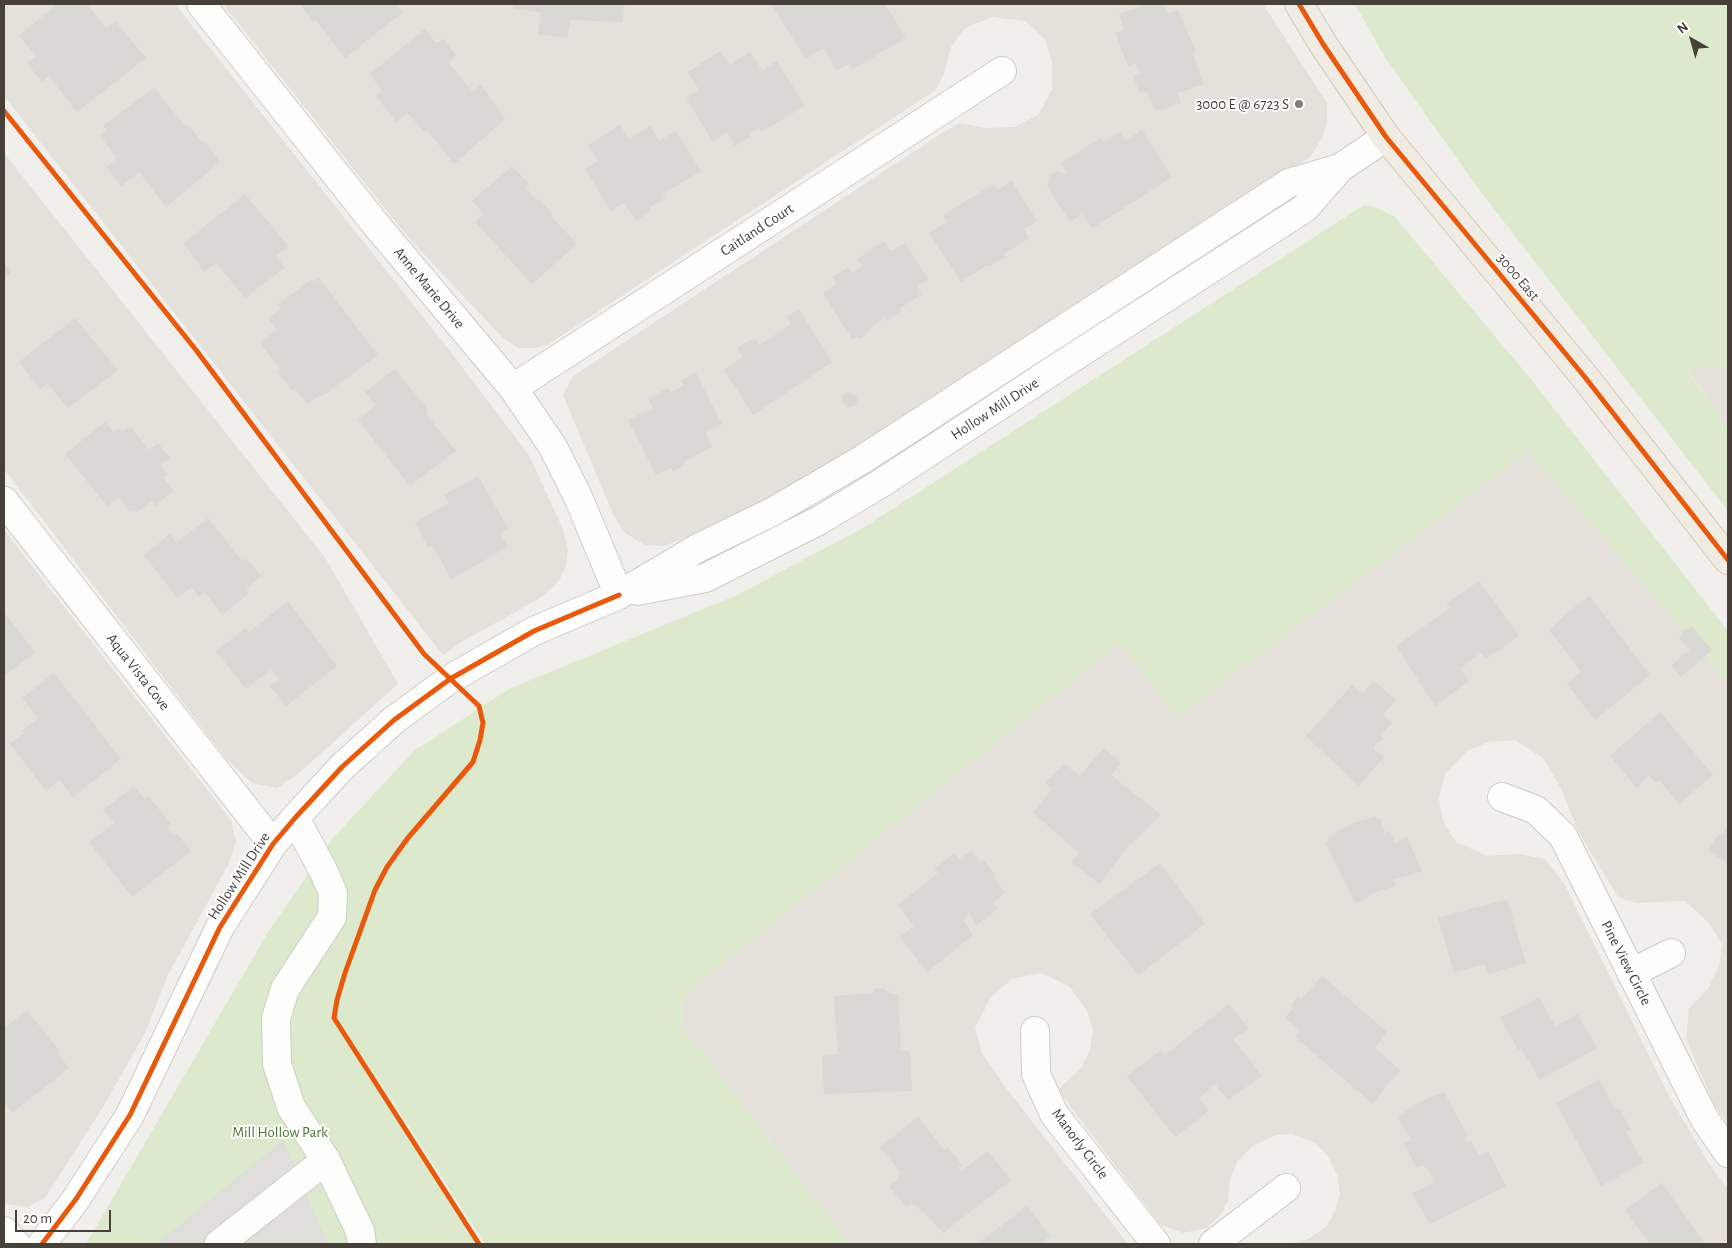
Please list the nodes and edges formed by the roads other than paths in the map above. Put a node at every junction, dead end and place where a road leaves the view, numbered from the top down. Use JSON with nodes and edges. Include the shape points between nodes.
{"nodes":[{"id":1,"x":201,"y":4,"type":"edge"},
{"id":2,"x":1299,"y":4,"type":"edge"},
{"id":3,"x":1002,"y":71,"type":"dead end"},
{"id":4,"x":1386,"y":137,"type":"junction"},
{"id":5,"x":513,"y":388,"type":"junction"},
{"id":6,"x":4,"y":501,"type":"edge"},
{"id":7,"x":1728,"y":560,"type":"edge"},
{"id":8,"x":619,"y":595,"type":"junction"},
{"id":9,"x":1502,"y":797,"type":"dead end"},
{"id":10,"x":294,"y":818,"type":"junction"},
{"id":11,"x":273,"y":844,"type":"junction"},
{"id":12,"x":1671,"y":953,"type":"dead end"},
{"id":13,"x":1631,"y":973,"type":"junction"},
{"id":14,"x":1035,"y":1031,"type":"dead end"},
{"id":15,"x":1728,"y":1153,"type":"edge"},
{"id":16,"x":326,"y":1160,"type":"junction"},
{"id":17,"x":1286,"y":1188,"type":"dead end"},
{"id":18,"x":4,"y":1231,"type":"edge"},
{"id":19,"x":16,"y":1244,"type":"edge"},
{"id":20,"x":42,"y":1244,"type":"edge"},
{"id":21,"x":219,"y":1244,"type":"edge"},
{"id":22,"x":362,"y":1244,"type":"edge"},
{"id":23,"x":1156,"y":1244,"type":"edge"},
{"id":24,"x":1213,"y":1244,"type":"edge"}],
"edges":[{"from":1,"to":5,"type":"street","name":"Anne Marie Drive","via":[[377,226]]},
{"from":2,"to":4,"type":"main road","name":"3000 East"},
{"from":3,"to":5,"type":"street","name":"Caitland Court"},
{"from":4,"to":7,"type":"main road","name":"3000 East","via":[[1584,376]]},
{"from":4,"to":8,"type":"street","name":"Hollow Mill Drive","via":[[1340,168],[1289,183],[863,459],[772,512],[698,548]]},
{"from":5,"to":8,"type":"street","name":"Anne Marie Drive","via":[[553,446]]},
{"from":6,"to":11,"type":"street","name":"Aqua Vista Cove"},
{"from":8,"to":10,"type":"street","name":"Hollow Mill Drive","via":[[534,631],[450,679],[386,727],[342,766]]},
{"from":9,"to":13,"type":"street","name":"Pine View Circle","via":[[1536,810],[1563,836]]},
{"from":10,"to":11,"type":"street","name":"Hollow Mill Drive"},
{"from":10,"to":16,"type":"street","via":[[332,893],[332,917],[285,989],[276,1018],[278,1064],[291,1107]]},
{"from":11,"to":20,"type":"street","name":"Hollow Mill Drive","via":[[220,927],[130,1115],[76,1199]]},
{"from":12,"to":13,"type":"street"},
{"from":13,"to":15,"type":"street","name":"Pine View Circle","via":[[1704,1118]]},
{"from":14,"to":23,"type":"street","name":"Manorly Circle","via":[[1036,1074],[1054,1114]]},
{"from":16,"to":21,"type":"street"},
{"from":16,"to":22,"type":"street","via":[[360,1231]]},
{"from":17,"to":24,"type":"street"},
{"from":18,"to":19,"type":"street"}]}
